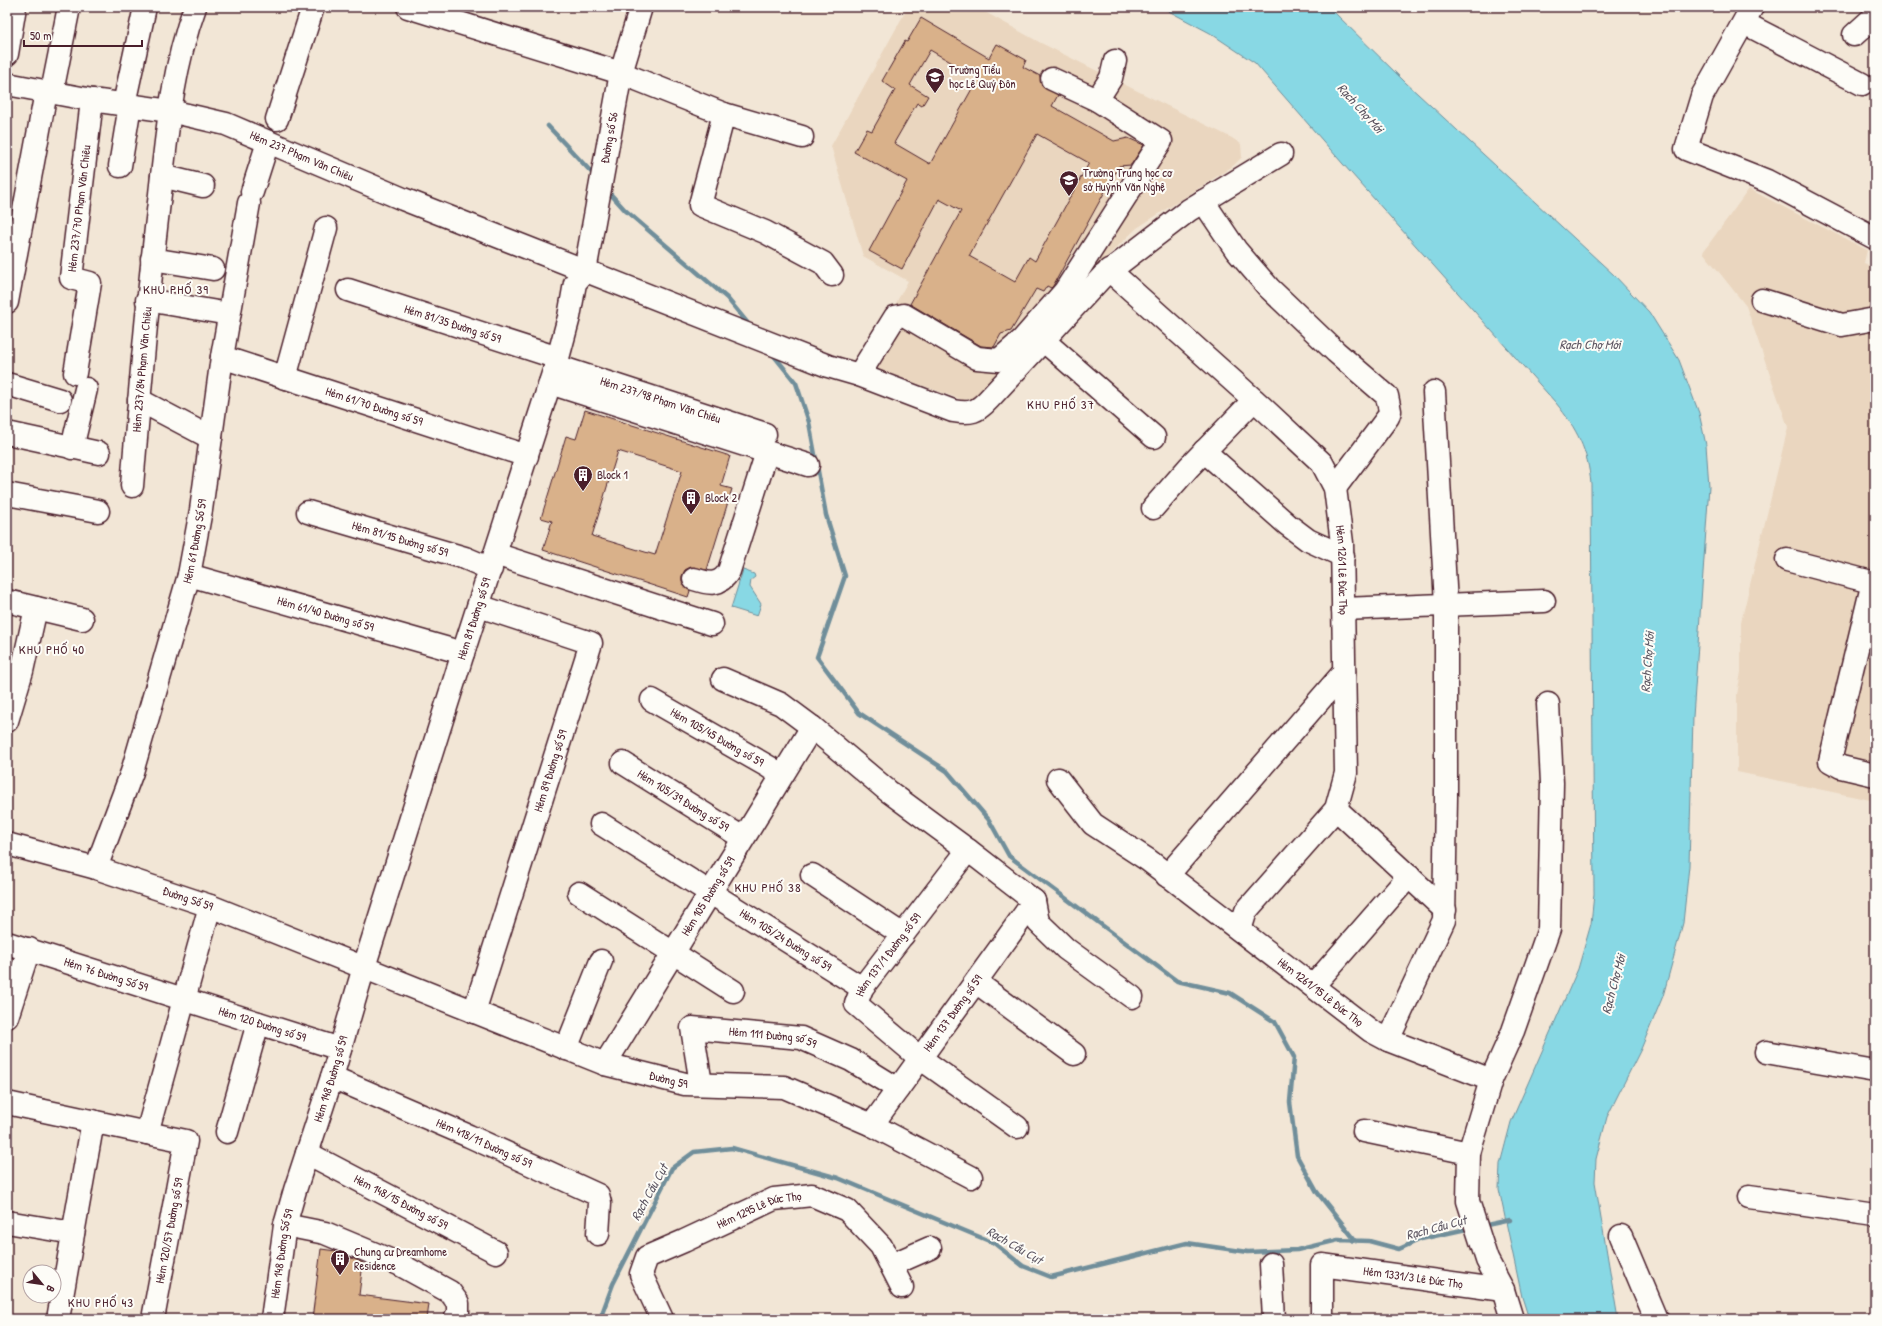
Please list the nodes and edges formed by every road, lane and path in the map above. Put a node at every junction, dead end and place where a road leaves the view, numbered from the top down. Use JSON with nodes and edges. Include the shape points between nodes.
{"nodes":[{"id":1,"x":15,"y":7,"type":"edge"},
{"id":2,"x":69,"y":7,"type":"edge"},
{"id":3,"x":145,"y":7,"type":"edge"},
{"id":4,"x":195,"y":7,"type":"edge"},
{"id":5,"x":313,"y":7,"type":"edge"},
{"id":6,"x":408,"y":7,"type":"edge"},
{"id":7,"x":641,"y":7,"type":"edge"},
{"id":8,"x":1748,"y":15,"type":"edge"},
{"id":9,"x":1875,"y":16,"type":"edge"},
{"id":10,"x":1854,"y":35,"type":"dead end"},
{"id":11,"x":7,"y":54,"type":"edge"},
{"id":12,"x":1115,"y":61,"type":"dead end"},
{"id":13,"x":621,"y":73,"type":"junction"},
{"id":14,"x":1052,"y":79,"type":"dead end"},
{"id":15,"x":7,"y":84,"type":"edge"},
{"id":16,"x":1862,"y":84,"type":"dead end"},
{"id":17,"x":49,"y":92,"type":"junction"},
{"id":18,"x":92,"y":100,"type":"junction"},
{"id":19,"x":1097,"y":100,"type":"junction"},
{"id":20,"x":127,"y":104,"type":"junction"},
{"id":21,"x":170,"y":111,"type":"junction"},
{"id":22,"x":724,"y":114,"type":"junction"},
{"id":23,"x":277,"y":119,"type":"dead end"},
{"id":24,"x":802,"y":137,"type":"dead end"},
{"id":25,"x":268,"y":142,"type":"junction"},
{"id":26,"x":1281,"y":154,"type":"dead end"},
{"id":27,"x":120,"y":166,"type":"dead end"},
{"id":28,"x":162,"y":176,"type":"junction"},
{"id":29,"x":203,"y":186,"type":"dead end"},
{"id":30,"x":1203,"y":200,"type":"junction"},
{"id":31,"x":326,"y":228,"type":"dead end"},
{"id":32,"x":1875,"y":238,"type":"edge"},
{"id":33,"x":152,"y":259,"type":"junction"},
{"id":34,"x":213,"y":269,"type":"dead end"},
{"id":35,"x":1109,"y":270,"type":"junction"},
{"id":36,"x":585,"y":271,"type":"junction"},
{"id":37,"x":832,"y":275,"type":"dead end"},
{"id":38,"x":348,"y":290,"type":"dead end"},
{"id":39,"x":147,"y":300,"type":"junction"},
{"id":40,"x":1762,"y":300,"type":"dead end"},
{"id":41,"x":7,"y":302,"type":"edge"},
{"id":42,"x":229,"y":314,"type":"junction"},
{"id":43,"x":1875,"y":319,"type":"edge"},
{"id":44,"x":1043,"y":340,"type":"junction"},
{"id":45,"x":222,"y":357,"type":"junction"},
{"id":46,"x":555,"y":369,"type":"junction"},
{"id":47,"x":860,"y":375,"type":"junction"},
{"id":48,"x":285,"y":378,"type":"junction"},
{"id":49,"x":7,"y":384,"type":"edge"},
{"id":50,"x":1434,"y":392,"type":"dead end"},
{"id":51,"x":60,"y":400,"type":"dead end"},
{"id":52,"x":139,"y":400,"type":"junction"},
{"id":53,"x":1254,"y":400,"type":"junction"},
{"id":54,"x":7,"y":433,"type":"edge"},
{"id":55,"x":1154,"y":437,"type":"dead end"},
{"id":56,"x":211,"y":438,"type":"junction"},
{"id":57,"x":766,"y":443,"type":"junction"},
{"id":58,"x":72,"y":448,"type":"junction"},
{"id":59,"x":1204,"y":451,"type":"junction"},
{"id":60,"x":99,"y":453,"type":"dead end"},
{"id":61,"x":527,"y":456,"type":"junction"},
{"id":62,"x":808,"y":464,"type":"dead end"},
{"id":63,"x":132,"y":486,"type":"dead end"},
{"id":64,"x":1335,"y":488,"type":"junction"},
{"id":65,"x":7,"y":494,"type":"edge"},
{"id":66,"x":1153,"y":508,"type":"dead end"},
{"id":67,"x":98,"y":511,"type":"dead end"},
{"id":68,"x":308,"y":512,"type":"dead end"},
{"id":69,"x":1343,"y":556,"type":"junction"},
{"id":70,"x":1787,"y":560,"type":"dead end"},
{"id":71,"x":493,"y":562,"type":"junction"},
{"id":72,"x":189,"y":575,"type":"junction"},
{"id":73,"x":694,"y":579,"type":"dead end"},
{"id":74,"x":1874,"y":582,"type":"edge"},
{"id":75,"x":7,"y":601,"type":"edge"},
{"id":76,"x":1544,"y":601,"type":"dead end"},
{"id":77,"x":1446,"y":604,"type":"junction"},
{"id":78,"x":479,"y":606,"type":"junction"},
{"id":79,"x":36,"y":608,"type":"junction"},
{"id":80,"x":1344,"y":609,"type":"junction"},
{"id":81,"x":82,"y":618,"type":"dead end"},
{"id":82,"x":712,"y":624,"type":"dead end"},
{"id":83,"x":463,"y":653,"type":"junction"},
{"id":84,"x":14,"y":669,"type":"edge"},
{"id":85,"x":1344,"y":672,"type":"junction"},
{"id":86,"x":723,"y":679,"type":"dead end"},
{"id":87,"x":652,"y":700,"type":"dead end"},
{"id":88,"x":1548,"y":704,"type":"dead end"},
{"id":89,"x":7,"y":722,"type":"edge"},
{"id":90,"x":812,"y":727,"type":"junction"},
{"id":91,"x":623,"y":763,"type":"dead end"},
{"id":92,"x":781,"y":775,"type":"junction"},
{"id":93,"x":1875,"y":775,"type":"edge"},
{"id":94,"x":1058,"y":779,"type":"dead end"},
{"id":95,"x":1336,"y":809,"type":"junction"},
{"id":96,"x":601,"y":824,"type":"dead end"},
{"id":97,"x":743,"y":838,"type":"junction"},
{"id":98,"x":7,"y":844,"type":"edge"},
{"id":99,"x":968,"y":850,"type":"junction"},
{"id":100,"x":96,"y":868,"type":"junction"},
{"id":101,"x":812,"y":876,"type":"dead end"},
{"id":102,"x":1167,"y":876,"type":"junction"},
{"id":103,"x":1409,"y":876,"type":"junction"},
{"id":104,"x":710,"y":892,"type":"junction"},
{"id":105,"x":578,"y":893,"type":"dead end"},
{"id":106,"x":1034,"y":901,"type":"junction"},
{"id":107,"x":210,"y":906,"type":"junction"},
{"id":108,"x":1445,"y":910,"type":"junction"},
{"id":109,"x":1240,"y":930,"type":"junction"},
{"id":110,"x":903,"y":935,"type":"junction"},
{"id":111,"x":7,"y":943,"type":"edge"},
{"id":112,"x":29,"y":949,"type":"junction"},
{"id":113,"x":672,"y":953,"type":"junction"},
{"id":114,"x":601,"y":961,"type":"dead end"},
{"id":115,"x":364,"y":967,"type":"junction"},
{"id":116,"x":976,"y":982,"type":"junction"},
{"id":117,"x":1313,"y":986,"type":"junction"},
{"id":118,"x":862,"y":988,"type":"junction"},
{"id":119,"x":733,"y":991,"type":"dead end"},
{"id":120,"x":1132,"y":996,"type":"dead end"},
{"id":121,"x":184,"y":999,"type":"junction"},
{"id":122,"x":474,"y":1012,"type":"junction"},
{"id":123,"x":7,"y":1017,"type":"edge"},
{"id":124,"x":258,"y":1023,"type":"junction"},
{"id":125,"x":1388,"y":1040,"type":"junction"},
{"id":126,"x":340,"y":1049,"type":"junction"},
{"id":127,"x":566,"y":1049,"type":"junction"},
{"id":128,"x":1766,"y":1052,"type":"dead end"},
{"id":129,"x":1074,"y":1054,"type":"dead end"},
{"id":130,"x":920,"y":1058,"type":"junction"},
{"id":131,"x":605,"y":1064,"type":"junction"},
{"id":132,"x":1875,"y":1071,"type":"edge"},
{"id":133,"x":332,"y":1077,"type":"junction"},
{"id":134,"x":1491,"y":1080,"type":"junction"},
{"id":135,"x":700,"y":1084,"type":"junction"},
{"id":136,"x":898,"y":1089,"type":"junction"},
{"id":137,"x":7,"y":1103,"type":"edge"},
{"id":138,"x":93,"y":1121,"type":"junction"},
{"id":139,"x":872,"y":1125,"type":"junction"},
{"id":140,"x":1017,"y":1127,"type":"dead end"},
{"id":141,"x":1364,"y":1131,"type":"dead end"},
{"id":142,"x":227,"y":1132,"type":"dead end"},
{"id":143,"x":147,"y":1133,"type":"junction"},
{"id":144,"x":307,"y":1153,"type":"junction"},
{"id":145,"x":1469,"y":1153,"type":"junction"},
{"id":146,"x":971,"y":1177,"type":"dead end"},
{"id":147,"x":295,"y":1190,"type":"joint"},
{"id":148,"x":1749,"y":1198,"type":"dead end"},
{"id":149,"x":1875,"y":1216,"type":"edge"},
{"id":150,"x":7,"y":1222,"type":"edge"},
{"id":151,"x":285,"y":1225,"type":"junction"},
{"id":152,"x":73,"y":1233,"type":"junction"},
{"id":153,"x":598,"y":1234,"type":"dead end"},
{"id":154,"x":1621,"y":1236,"type":"dead end"},
{"id":155,"x":930,"y":1248,"type":"dead end"},
{"id":156,"x":496,"y":1252,"type":"dead end"},
{"id":157,"x":1271,"y":1264,"type":"dead end"},
{"id":158,"x":891,"y":1266,"type":"junction"},
{"id":159,"x":902,"y":1287,"type":"dead end"},
{"id":160,"x":1503,"y":1290,"type":"junction"},
{"id":161,"x":58,"y":1319,"type":"edge"},
{"id":162,"x":154,"y":1319,"type":"edge"},
{"id":163,"x":272,"y":1319,"type":"edge"},
{"id":164,"x":455,"y":1319,"type":"edge"},
{"id":165,"x":662,"y":1319,"type":"edge"},
{"id":166,"x":1274,"y":1319,"type":"edge"},
{"id":167,"x":1322,"y":1319,"type":"edge"},
{"id":168,"x":1512,"y":1319,"type":"edge"},
{"id":169,"x":1656,"y":1319,"type":"edge"}],
"edges":[{"from":1,"to":11,"type":"street"},
{"from":2,"to":17,"type":"street"},
{"from":3,"to":20,"type":"street"},
{"from":4,"to":21,"type":"street","name":"Hẻm 237/84 Phạm Văn Chiêu","via":[[184,36]]},
{"from":5,"to":23,"type":"street"},
{"from":6,"to":13,"type":"street"},
{"from":7,"to":13,"type":"street","name":"Đường số 56"},
{"from":8,"to":16,"type":"street"},
{"from":8,"to":32,"type":"street","via":[[1702,96],[1686,149],[1767,181]]},
{"from":9,"to":10,"type":"street"},
{"from":12,"to":19,"type":"street","via":[[1111,78]]},
{"from":13,"to":22,"type":"street"},
{"from":13,"to":36,"type":"street","name":"Đường số 56"},
{"from":14,"to":19,"type":"street"},
{"from":15,"to":17,"type":"street","name":"Hẻm 237 Phạm Văn Chiêu"},
{"from":17,"to":18,"type":"street","name":"Hẻm 237 Phạm Văn Chiêu"},
{"from":17,"to":41,"type":"street"},
{"from":18,"to":20,"type":"street","name":"Hẻm 237 Phạm Văn Chiêu"},
{"from":18,"to":58,"type":"street","name":"Hẻm 237/70 Phạm Văn Chiêu","via":[[71,278],[90,283]]},
{"from":19,"to":47,"type":"street","via":[[1161,141],[1065,292],[1022,340],[999,360],[977,358],[904,315],[895,317]]},
{"from":20,"to":21,"type":"street","name":"Hẻm 237 Phạm Văn Chiêu"},
{"from":20,"to":27,"type":"street"},
{"from":21,"to":25,"type":"street","name":"Hẻm 237 Phạm Văn Chiêu","via":[[226,124]]},
{"from":21,"to":28,"type":"street","name":"Hẻm 237/84 Phạm Văn Chiêu"},
{"from":22,"to":24,"type":"street"},
{"from":22,"to":37,"type":"street","via":[[700,205],[765,232],[823,263]]},
{"from":25,"to":36,"type":"street","name":"Hẻm 237 Phạm Văn Chiêu"},
{"from":25,"to":42,"type":"street","name":"Hẻm 61 Đường Số 59","via":[[251,198]]},
{"from":26,"to":30,"type":"street","name":"Hẻm 237 Phạm Văn Chiêu"},
{"from":28,"to":29,"type":"street"},
{"from":28,"to":33,"type":"street","name":"Hẻm 237/84 Phạm Văn Chiêu"},
{"from":30,"to":35,"type":"street","name":"Hẻm 237 Phạm Văn Chiêu"},
{"from":30,"to":64,"type":"street","via":[[1236,250],[1270,288],[1336,352],[1387,396],[1390,410],[1388,417]]},
{"from":31,"to":48,"type":"street"},
{"from":33,"to":34,"type":"street"},
{"from":33,"to":39,"type":"street","name":"Hẻm 237/84 Phạm Văn Chiêu"},
{"from":35,"to":44,"type":"street","name":"Hẻm 237 Phạm Văn Chiêu"},
{"from":35,"to":53,"type":"street","name":"Hẻm 1261 Lê Đức Thọ"},
{"from":36,"to":46,"type":"street","name":"Hẻm 81 Đường số 59","via":[[576,283]]},
{"from":36,"to":47,"type":"street","name":"Hẻm 237 Phạm Văn Chiêu","via":[[828,366]]},
{"from":38,"to":46,"type":"street","name":"Hẻm 81/35 Đường số 59"},
{"from":39,"to":42,"type":"street"},
{"from":39,"to":52,"type":"street","name":"Hẻm 237/84 Phạm Văn Chiêu"},
{"from":40,"to":43,"type":"street","via":[[1842,325]]},
{"from":42,"to":45,"type":"street","name":"Hẻm 61 Đường Số 59"},
{"from":44,"to":47,"type":"street","name":"Hẻm 237 Phạm Văn Chiêu","via":[[980,408],[968,413],[953,411]]},
{"from":44,"to":55,"type":"street"},
{"from":45,"to":48,"type":"street","name":"Hẻm 61/70 Đường số 59"},
{"from":45,"to":56,"type":"street","name":"Hẻm 61 Đường Số 59"},
{"from":46,"to":57,"type":"street","name":"Hẻm 81/35 Đường số 59"},
{"from":46,"to":61,"type":"street","name":"Hẻm 81 Đường số 59"},
{"from":48,"to":61,"type":"street","name":"Hẻm 61/70 Đường số 59"},
{"from":49,"to":51,"type":"street"},
{"from":50,"to":77,"type":"street"},
{"from":52,"to":56,"type":"street"},
{"from":52,"to":63,"type":"street","name":"Hẻm 237/84 Phạm Văn Chiêu"},
{"from":53,"to":59,"type":"street"},
{"from":53,"to":64,"type":"street","name":"Hẻm 1261 Lê Đức Thọ","via":[[1322,463]]},
{"from":54,"to":58,"type":"street"},
{"from":56,"to":72,"type":"street","name":"Hẻm 61 Đường Số 59"},
{"from":57,"to":62,"type":"street","name":"Hẻm 81/35 Đường số 59"},
{"from":57,"to":73,"type":"street","via":[[729,571],[719,582]]},
{"from":58,"to":60,"type":"street"},
{"from":59,"to":66,"type":"street"},
{"from":59,"to":69,"type":"street","via":[[1288,525],[1313,542]]},
{"from":61,"to":71,"type":"street","name":"Hẻm 81 Đường số 59"},
{"from":64,"to":69,"type":"street","name":"Hẻm 1261 Lê Đức Thọ"},
{"from":65,"to":67,"type":"street"},
{"from":68,"to":71,"type":"street","name":"Hẻm 81/15 Đường số 59","via":[[465,558]]},
{"from":69,"to":80,"type":"street","name":"Hẻm 1261 Lê Đức Thọ"},
{"from":70,"to":74,"type":"street"},
{"from":71,"to":78,"type":"street","name":"Hẻm 81 Đường số 59"},
{"from":71,"to":82,"type":"street","name":"Hẻm 81/15 Đường số 59"},
{"from":72,"to":83,"type":"street","name":"Hẻm 61/40 Đường số 59"},
{"from":72,"to":100,"type":"street","name":"Hẻm 61 Đường Số 59","via":[[132,772]]},
{"from":74,"to":93,"type":"street","via":[[1830,761],[1841,767]]},
{"from":75,"to":79,"type":"street"},
{"from":76,"to":77,"type":"street"},
{"from":77,"to":80,"type":"street"},
{"from":77,"to":108,"type":"street"},
{"from":78,"to":83,"type":"street","name":"Hẻm 81 Đường số 59"},
{"from":78,"to":122,"type":"street","name":"Hẻm 89 Đường số 59","via":[[591,643]]},
{"from":79,"to":81,"type":"street"},
{"from":79,"to":84,"type":"street"},
{"from":80,"to":85,"type":"street","name":"Hẻm 1261 Lê Đức Thọ"},
{"from":83,"to":115,"type":"street","name":"Hẻm 81 Đường số 59"},
{"from":84,"to":89,"type":"street"},
{"from":85,"to":95,"type":"street","name":"Hẻm 1261 Lê Đức Thọ","via":[[1346,773]]},
{"from":85,"to":102,"type":"street"},
{"from":86,"to":90,"type":"street","via":[[781,704]]},
{"from":87,"to":92,"type":"street","name":"Hẻm 105/45 Đường số 59"},
{"from":88,"to":134,"type":"street","via":[[1552,783],[1549,929],[1513,1031]]},
{"from":90,"to":92,"type":"street","name":"Hẻm 105 Đường số 59"},
{"from":90,"to":99,"type":"street","via":[[888,791]]},
{"from":91,"to":97,"type":"street","name":"Hẻm 105/39 Đường số 59"},
{"from":92,"to":97,"type":"street","name":"Hẻm 105 Đường số 59"},
{"from":94,"to":102,"type":"street","name":"Hẻm 1261/15 Lê Đức Thọ","via":[[1093,824],[1148,860]]},
{"from":95,"to":103,"type":"street"},
{"from":95,"to":109,"type":"street","name":"Hẻm 1261 Lê Đức Thọ","via":[[1246,911]]},
{"from":96,"to":104,"type":"street","name":"Hẻm 105/24 Đường số 59"},
{"from":97,"to":104,"type":"street","name":"Hẻm 105 Đường số 59"},
{"from":98,"to":100,"type":"street","name":"Đường Số 59"},
{"from":99,"to":106,"type":"street"},
{"from":99,"to":110,"type":"street","name":"Hẻm 137/1 Đường số 59"},
{"from":100,"to":107,"type":"street","name":"Đường Số 59"},
{"from":101,"to":110,"type":"street"},
{"from":102,"to":109,"type":"street","name":"Hẻm 1261/15 Lê Đức Thọ"},
{"from":103,"to":108,"type":"street"},
{"from":103,"to":117,"type":"street"},
{"from":104,"to":113,"type":"street","name":"Hẻm 105 Đường số 59"},
{"from":104,"to":118,"type":"street","name":"Hẻm 105/24 Đường số 59"},
{"from":105,"to":113,"type":"street"},
{"from":106,"to":116,"type":"street","name":"Hẻm 137 Đường số 59"},
{"from":106,"to":120,"type":"street","via":[[1038,922],[1060,943]]},
{"from":107,"to":115,"type":"street","name":"Đường Số 59"},
{"from":107,"to":121,"type":"street"},
{"from":108,"to":125,"type":"street","via":[[1444,920]]},
{"from":109,"to":117,"type":"street","name":"Hẻm 1261/15 Lê Đức Thọ"},
{"from":110,"to":118,"type":"street","name":"Hẻm 137/1 Đường số 59"},
{"from":111,"to":112,"type":"street","name":"Hẻm 76 Đường Số 59"},
{"from":112,"to":121,"type":"street","name":"Hẻm 76 Đường Số 59"},
{"from":112,"to":123,"type":"street"},
{"from":113,"to":119,"type":"street"},
{"from":113,"to":131,"type":"street","name":"Hẻm 105 Đường số 59"},
{"from":114,"to":127,"type":"street"},
{"from":115,"to":122,"type":"street","name":"Đường 59"},
{"from":115,"to":126,"type":"street","name":"Hẻm 148 Đường số 59"},
{"from":116,"to":129,"type":"street"},
{"from":116,"to":130,"type":"street","name":"Hẻm 137 Đường số 59"},
{"from":117,"to":125,"type":"street","name":"Hẻm 1261/15 Lê Đức Thọ","via":[[1371,1031]]},
{"from":118,"to":130,"type":"street","name":"Hẻm 137/1 Đường số 59","via":[[856,1004]]},
{"from":121,"to":124,"type":"street","name":"Hẻm 120 Đường số 59"},
{"from":121,"to":143,"type":"street"},
{"from":122,"to":127,"type":"street","name":"Đường 59"},
{"from":124,"to":126,"type":"street","name":"Hẻm 120 Đường số 59"},
{"from":124,"to":142,"type":"street"},
{"from":125,"to":134,"type":"street","name":"Hẻm 1261/15 Lê Đức Thọ"},
{"from":126,"to":133,"type":"street","name":"Hẻm 148 Đường số 59"},
{"from":127,"to":131,"type":"street","name":"Đường 59"},
{"from":128,"to":132,"type":"street"},
{"from":130,"to":136,"type":"street","name":"Hẻm 137 Đường số 59"},
{"from":130,"to":140,"type":"street"},
{"from":131,"to":135,"type":"street","name":"Đường 59","via":[[685,1084]]},
{"from":133,"to":144,"type":"street","name":"Hẻm 148 Đường số 59"},
{"from":133,"to":153,"type":"street","name":"Hẻm 418/11 Đường số 59","via":[[470,1136],[598,1195]]},
{"from":134,"to":145,"type":"street"},
{"from":135,"to":136,"type":"street","name":"Hẻm 111 Đường số 59","via":[[692,1028],[801,1038],[851,1060]]},
{"from":135,"to":139,"type":"street","name":"Đường 59","via":[[784,1087]]},
{"from":136,"to":139,"type":"street","name":"Hẻm 137 Đường số 59"},
{"from":137,"to":138,"type":"street"},
{"from":138,"to":143,"type":"street"},
{"from":138,"to":152,"type":"street"},
{"from":139,"to":146,"type":"street","name":"Đường 59"},
{"from":141,"to":145,"type":"street"},
{"from":143,"to":162,"type":"street","name":"Hẻm 120/57 Đường số 59","via":[[186,1141]]},
{"from":144,"to":147,"type":"street","name":"Hẻm 148 Đường số 59"},
{"from":144,"to":156,"type":"street","name":"Hẻm 148/15 Đường số 59"},
{"from":145,"to":160,"type":"street","via":[[1468,1201],[1487,1260]]},
{"from":147,"to":151,"type":"street","name":"Hẻm 148 Đường Số 59"},
{"from":148,"to":149,"type":"street"},
{"from":150,"to":152,"type":"street"},
{"from":151,"to":163,"type":"street","name":"Hẻm 148 Đường Số 59"},
{"from":151,"to":164,"type":"street","via":[[324,1232],[399,1264],[450,1292],[458,1303]]},
{"from":152,"to":161,"type":"street"},
{"from":154,"to":169,"type":"street"},
{"from":155,"to":158,"type":"street"},
{"from":157,"to":166,"type":"street"},
{"from":158,"to":159,"type":"street","name":"Hẻm 1295 Lê Đức Thọ"},
{"from":158,"to":165,"type":"street","name":"Hẻm 1295 Lê Đức Thọ","via":[[881,1246],[847,1210],[812,1195],[774,1199],[647,1257],[641,1274]]},
{"from":160,"to":167,"type":"street","name":"Hẻm 1331/3 Lê Đức Thọ","via":[[1322,1265]]},
{"from":160,"to":168,"type":"street"}]}
